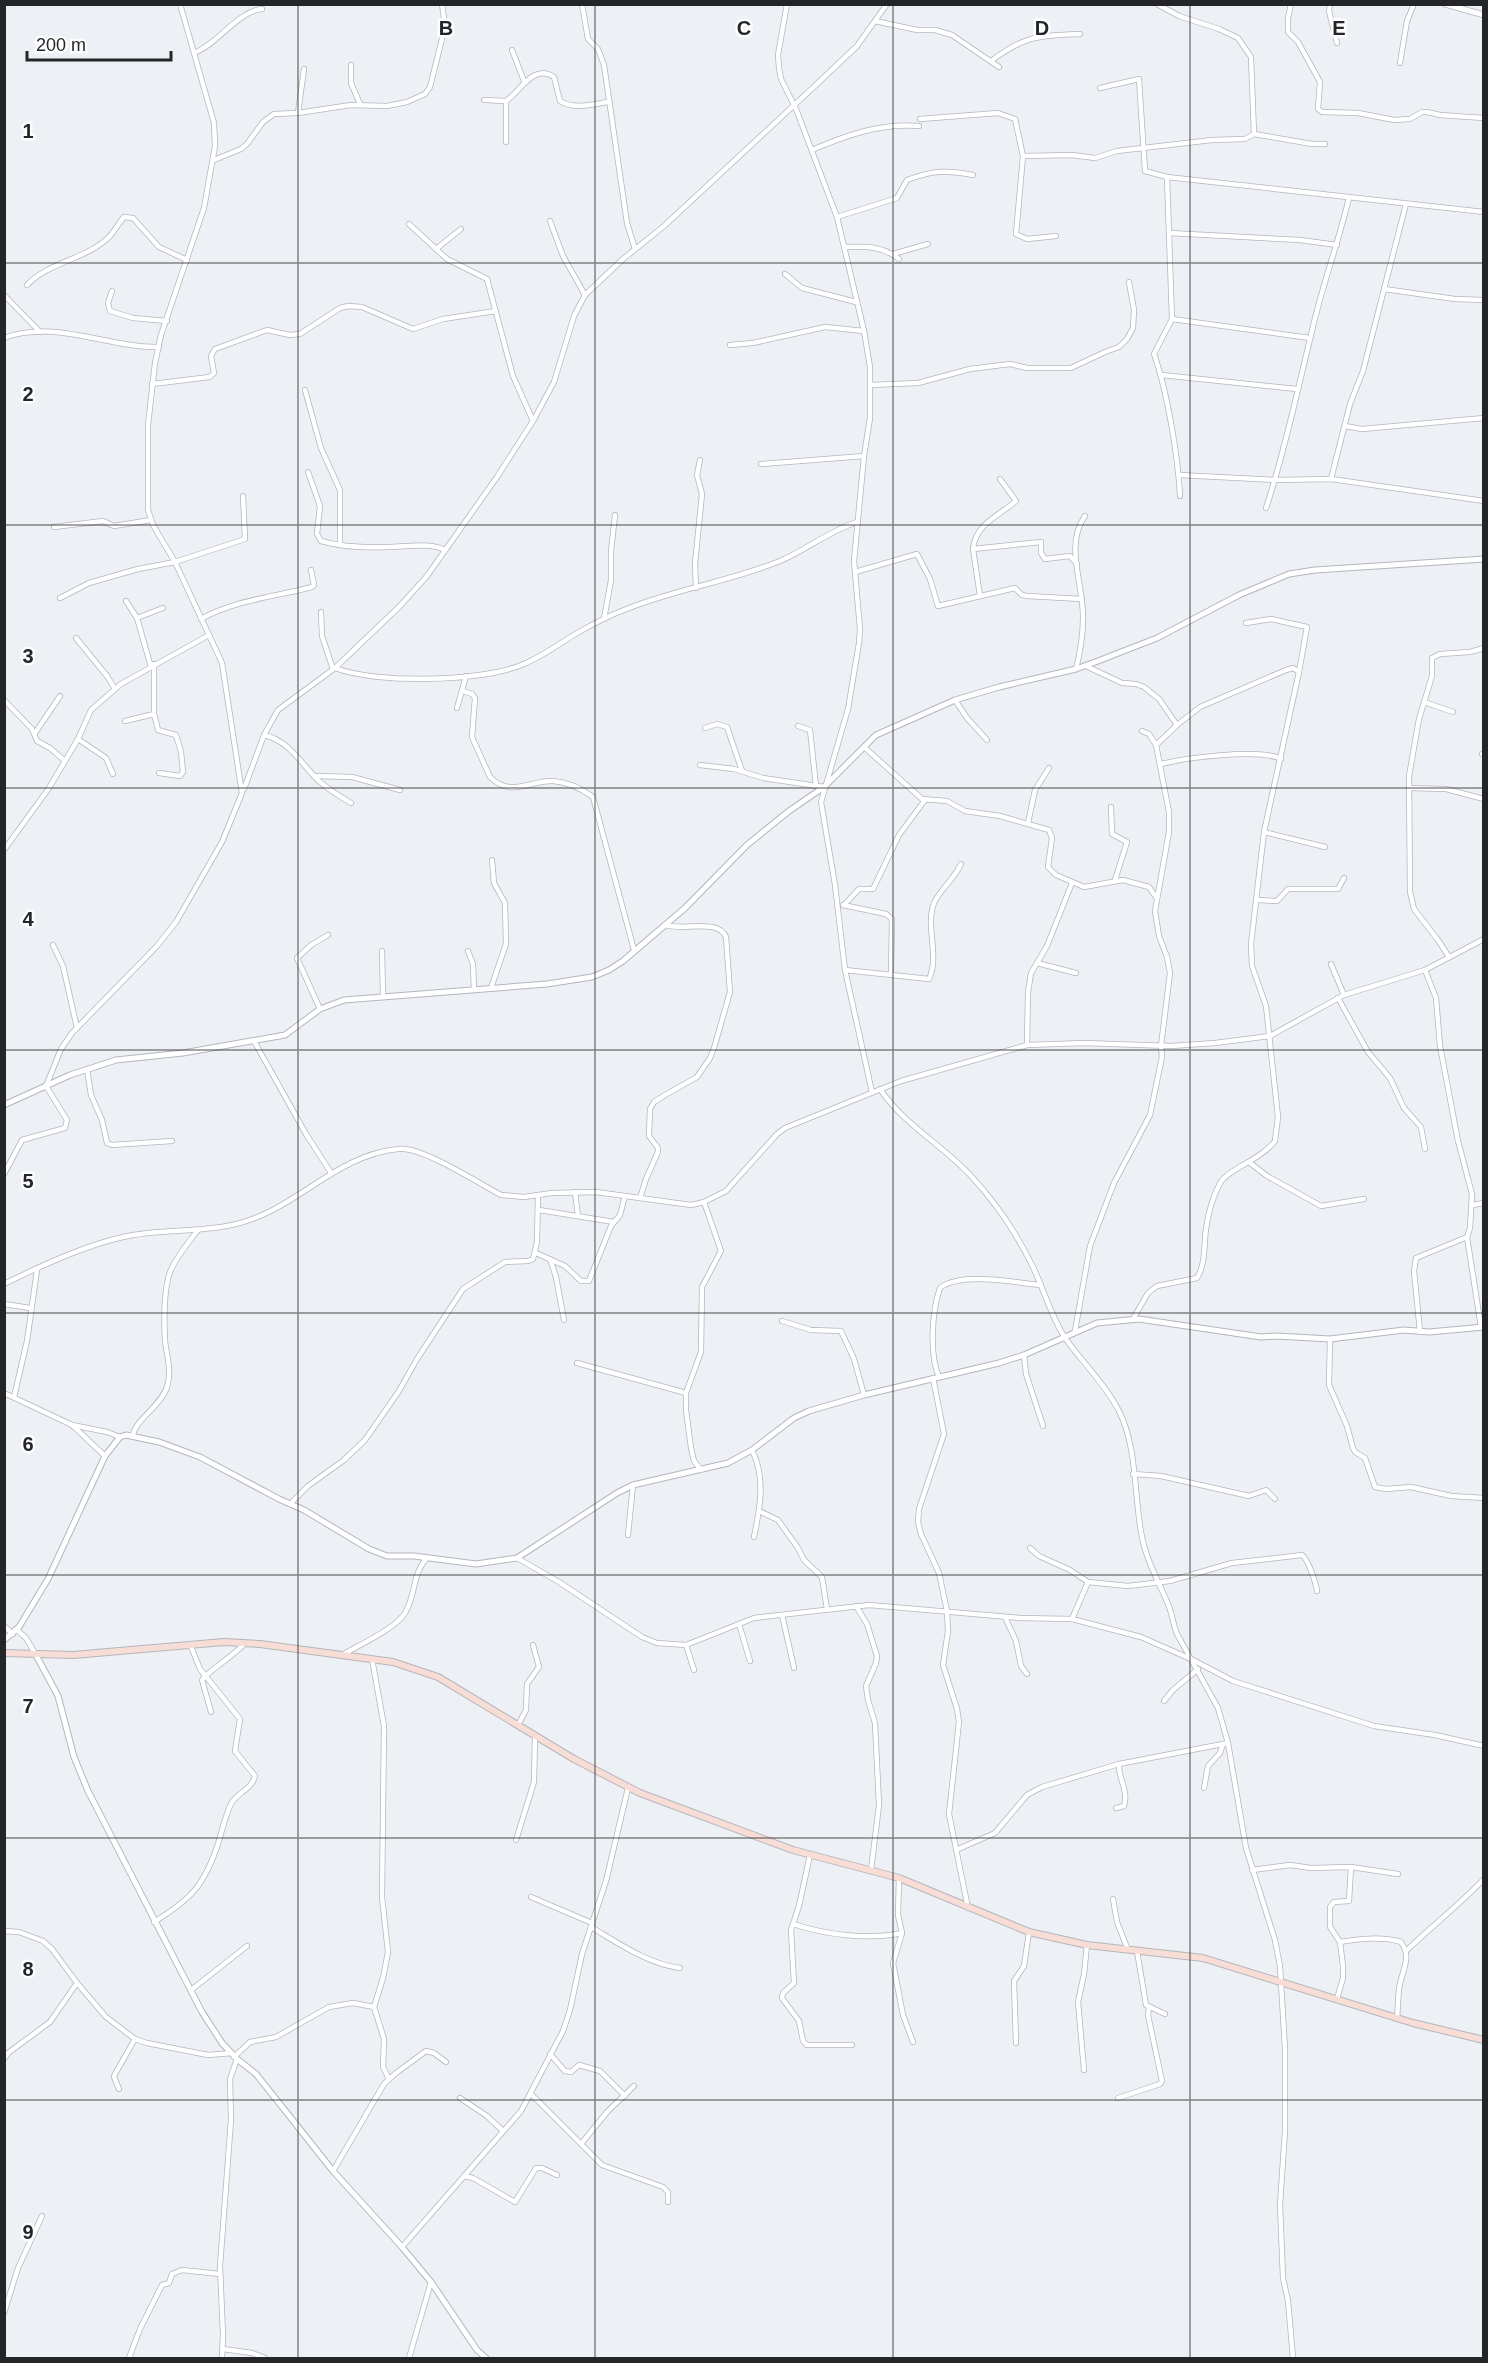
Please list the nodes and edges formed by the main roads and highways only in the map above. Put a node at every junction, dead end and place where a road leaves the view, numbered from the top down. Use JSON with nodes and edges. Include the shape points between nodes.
{"nodes":[{"id":1,"x":4,"y":1653,"type":"edge"},
{"id":2,"x":1484,"y":2040,"type":"edge"}],
"edges":[{"from":1,"to":2,"type":"main road","via":[[73,1655],[245,1643],[372,1659],[427,1672],[628,1788],[810,1855],[899,1878],[1029,1932],[1087,1945],[1203,1958],[1397,2018]]}]}
